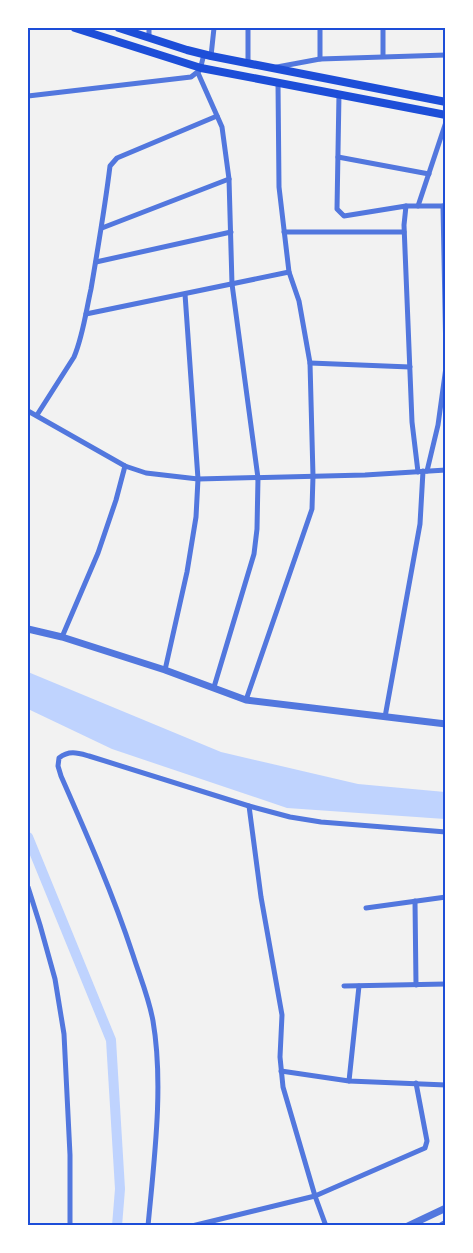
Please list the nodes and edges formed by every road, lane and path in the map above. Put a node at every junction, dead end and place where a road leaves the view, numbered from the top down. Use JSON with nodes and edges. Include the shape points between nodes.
{"nodes":[{"id":1,"x":75,"y":28,"type":"edge"},
{"id":2,"x":119,"y":28,"type":"edge"},
{"id":3,"x":149,"y":28,"type":"edge"},
{"id":4,"x":214,"y":28,"type":"edge"},
{"id":5,"x":248,"y":28,"type":"edge"},
{"id":6,"x":320,"y":28,"type":"edge"},
{"id":7,"x":383,"y":28,"type":"edge"},
{"id":8,"x":149,"y":38,"type":"junction"},
{"id":9,"x":207,"y":55,"type":"junction"},
{"id":10,"x":446,"y":55,"type":"edge"},
{"id":11,"x":382,"y":56,"type":"junction"},
{"id":12,"x":320,"y":59,"type":"junction"},
{"id":13,"x":248,"y":63,"type":"junction"},
{"id":14,"x":270,"y":68,"type":"junction"},
{"id":15,"x":200,"y":70,"type":"junction"},
{"id":16,"x":278,"y":83,"type":"junction"},
{"id":17,"x":339,"y":94,"type":"junction"},
{"id":18,"x":28,"y":96,"type":"edge"},
{"id":19,"x":446,"y":102,"type":"edge"},
{"id":20,"x":446,"y":115,"type":"edge"},
{"id":21,"x":217,"y":116,"type":"junction"},
{"id":22,"x":446,"y":122,"type":"edge"},
{"id":23,"x":338,"y":157,"type":"junction"},
{"id":24,"x":429,"y":174,"type":"junction"},
{"id":25,"x":229,"y":179,"type":"junction"},
{"id":26,"x":406,"y":206,"type":"junction"},
{"id":27,"x":418,"y":206,"type":"junction"},
{"id":28,"x":444,"y":206,"type":"edge"},
{"id":29,"x":102,"y":228,"type":"junction"},
{"id":30,"x":231,"y":232,"type":"junction"},
{"id":31,"x":284,"y":232,"type":"junction"},
{"id":32,"x":404,"y":232,"type":"junction"},
{"id":33,"x":96,"y":262,"type":"junction"},
{"id":34,"x":289,"y":272,"type":"junction"},
{"id":35,"x":232,"y":284,"type":"junction"},
{"id":36,"x":185,"y":294,"type":"junction"},
{"id":37,"x":86,"y":314,"type":"junction"},
{"id":38,"x":446,"y":359,"type":"edge"},
{"id":39,"x":310,"y":363,"type":"junction"},
{"id":40,"x":410,"y":367,"type":"junction"},
{"id":41,"x":446,"y":367,"type":"edge"},
{"id":42,"x":28,"y":411,"type":"edge"},
{"id":43,"x":37,"y":415,"type":"junction"},
{"id":44,"x":125,"y":466,"type":"junction"},
{"id":45,"x":446,"y":470,"type":"edge"},
{"id":46,"x":422,"y":471,"type":"junction"},
{"id":47,"x":313,"y":476,"type":"junction"},
{"id":48,"x":258,"y":478,"type":"junction"},
{"id":49,"x":198,"y":479,"type":"junction"},
{"id":50,"x":28,"y":629,"type":"edge"},
{"id":51,"x":62,"y":638,"type":"junction"},
{"id":52,"x":166,"y":670,"type":"junction"},
{"id":53,"x":214,"y":687,"type":"junction"},
{"id":54,"x":246,"y":700,"type":"junction"},
{"id":55,"x":385,"y":717,"type":"junction"},
{"id":56,"x":446,"y":724,"type":"edge"},
{"id":57,"x":249,"y":806,"type":"junction"},
{"id":58,"x":446,"y":832,"type":"edge"},
{"id":59,"x":28,"y":887,"type":"edge"},
{"id":60,"x":446,"y":897,"type":"edge"},
{"id":61,"x":415,"y":901,"type":"junction"},
{"id":62,"x":366,"y":908,"type":"dead end"},
{"id":63,"x":446,"y":984,"type":"edge"},
{"id":64,"x":416,"y":985,"type":"junction"},
{"id":65,"x":344,"y":986,"type":"dead end"},
{"id":66,"x":360,"y":986,"type":"junction"},
{"id":67,"x":281,"y":1071,"type":"junction"},
{"id":68,"x":349,"y":1081,"type":"junction"},
{"id":69,"x":416,"y":1083,"type":"junction"},
{"id":70,"x":446,"y":1085,"type":"edge"},
{"id":71,"x":315,"y":1196,"type":"junction"},
{"id":72,"x":446,"y":1208,"type":"edge"},
{"id":73,"x":446,"y":1223,"type":"edge"},
{"id":74,"x":70,"y":1226,"type":"edge"},
{"id":75,"x":148,"y":1226,"type":"edge"},
{"id":76,"x":192,"y":1226,"type":"edge"},
{"id":77,"x":326,"y":1226,"type":"edge"},
{"id":78,"x":408,"y":1226,"type":"edge"},
{"id":79,"x":441,"y":1226,"type":"edge"}],
"edges":[{"from":1,"to":15,"type":"main road"},
{"from":2,"to":8,"type":"main road"},
{"from":3,"to":8,"type":"street"},
{"from":4,"to":9,"type":"street"},
{"from":5,"to":13,"type":"street"},
{"from":6,"to":12,"type":"street"},
{"from":7,"to":11,"type":"street"},
{"from":8,"to":9,"type":"main road"},
{"from":9,"to":13,"type":"main road"},
{"from":9,"to":15,"type":"street"},
{"from":10,"to":11,"type":"street"},
{"from":11,"to":12,"type":"street"},
{"from":12,"to":14,"type":"street"},
{"from":13,"to":14,"type":"main road"},
{"from":14,"to":19,"type":"main road"},
{"from":15,"to":16,"type":"main road"},
{"from":15,"to":18,"type":"street","via":[[187,78]]},
{"from":15,"to":21,"type":"street"},
{"from":16,"to":17,"type":"main road"},
{"from":16,"to":31,"type":"street","via":[[279,187]]},
{"from":17,"to":20,"type":"main road"},
{"from":17,"to":23,"type":"street"},
{"from":21,"to":25,"type":"street","via":[[222,127]]},
{"from":21,"to":29,"type":"street","via":[[113,161]]},
{"from":22,"to":24,"type":"street"},
{"from":23,"to":24,"type":"street"},
{"from":23,"to":26,"type":"street","via":[[337,209],[340,214]]},
{"from":24,"to":27,"type":"street"},
{"from":25,"to":29,"type":"street"},
{"from":25,"to":30,"type":"street"},
{"from":26,"to":27,"type":"street"},
{"from":26,"to":32,"type":"street"},
{"from":27,"to":28,"type":"street"},
{"from":28,"to":38,"type":"street"},
{"from":29,"to":33,"type":"street"},
{"from":30,"to":33,"type":"street"},
{"from":30,"to":35,"type":"street"},
{"from":31,"to":32,"type":"street"},
{"from":31,"to":34,"type":"street"},
{"from":32,"to":40,"type":"street"},
{"from":33,"to":37,"type":"street"},
{"from":34,"to":35,"type":"street"},
{"from":34,"to":39,"type":"street","via":[[299,300]]},
{"from":35,"to":36,"type":"street"},
{"from":35,"to":48,"type":"street"},
{"from":36,"to":37,"type":"street"},
{"from":36,"to":49,"type":"street"},
{"from":37,"to":43,"type":"street","via":[[74,357]]},
{"from":39,"to":40,"type":"street"},
{"from":39,"to":47,"type":"street"},
{"from":40,"to":46,"type":"street","via":[[412,422]]},
{"from":41,"to":46,"type":"street","via":[[438,425]]},
{"from":42,"to":43,"type":"street"},
{"from":43,"to":44,"type":"street"},
{"from":44,"to":49,"type":"street","via":[[146,474]]},
{"from":44,"to":51,"type":"street","via":[[98,553]]},
{"from":45,"to":46,"type":"street"},
{"from":46,"to":47,"type":"street"},
{"from":46,"to":55,"type":"street","via":[[420,524]]},
{"from":47,"to":48,"type":"street"},
{"from":47,"to":54,"type":"street","via":[[312,509]]},
{"from":48,"to":49,"type":"street"},
{"from":48,"to":53,"type":"street","via":[[254,554]]},
{"from":49,"to":52,"type":"street","via":[[187,572]]},
{"from":50,"to":51,"type":"street"},
{"from":51,"to":52,"type":"street"},
{"from":52,"to":53,"type":"street"},
{"from":53,"to":54,"type":"street"},
{"from":54,"to":55,"type":"street"},
{"from":55,"to":56,"type":"street"},
{"from":57,"to":58,"type":"street","via":[[321,822]]},
{"from":57,"to":67,"type":"street","via":[[282,1015]]},
{"from":57,"to":75,"type":"street","via":[[89,756],[73,752],[59,758],[61,776],[123,923],[153,1021],[157,1082]]},
{"from":59,"to":74,"type":"street","via":[[55,979],[64,1034]]},
{"from":60,"to":61,"type":"street"},
{"from":61,"to":62,"type":"street"},
{"from":61,"to":64,"type":"street"},
{"from":63,"to":64,"type":"street"},
{"from":64,"to":66,"type":"street"},
{"from":65,"to":66,"type":"street"},
{"from":66,"to":68,"type":"street"},
{"from":67,"to":68,"type":"street"},
{"from":67,"to":71,"type":"street","via":[[283,1088]]},
{"from":68,"to":69,"type":"street"},
{"from":69,"to":70,"type":"street"},
{"from":69,"to":71,"type":"street","via":[[428,1141],[425,1148]]},
{"from":71,"to":76,"type":"street"},
{"from":71,"to":77,"type":"street"},
{"from":72,"to":78,"type":"street"},
{"from":73,"to":79,"type":"street"}]}
